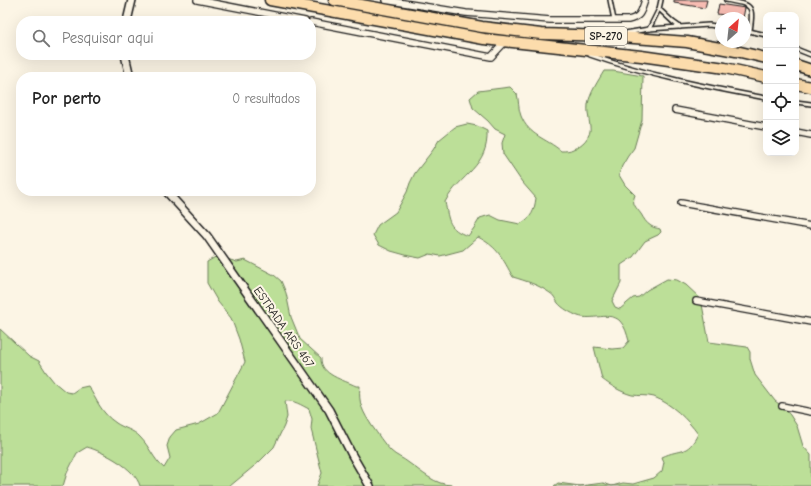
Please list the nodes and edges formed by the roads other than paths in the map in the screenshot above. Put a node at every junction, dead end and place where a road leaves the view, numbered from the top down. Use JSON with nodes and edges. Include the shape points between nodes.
{"nodes":[{"id":1,"x":132,"y":0,"type":"edge"},
{"id":2,"x":197,"y":0,"type":"edge"},
{"id":3,"x":270,"y":0,"type":"edge"},
{"id":4,"x":334,"y":0,"type":"edge"},
{"id":5,"x":385,"y":0,"type":"edge"},
{"id":6,"x":610,"y":0,"type":"edge"},
{"id":7,"x":645,"y":0,"type":"edge"},
{"id":8,"x":661,"y":0,"type":"edge"},
{"id":9,"x":726,"y":0,"type":"edge"},
{"id":10,"x":659,"y":9,"type":"junction"},
{"id":11,"x":128,"y":16,"type":"edge"},
{"id":12,"x":279,"y":16,"type":"edge"},
{"id":13,"x":614,"y":20,"type":"junction"},
{"id":14,"x":751,"y":22,"type":"edge"},
{"id":15,"x":316,"y":23,"type":"edge"},
{"id":16,"x":715,"y":26,"type":"edge"},
{"id":17,"x":681,"y":28,"type":"junction"},
{"id":18,"x":649,"y":29,"type":"junction"},
{"id":19,"x":751,"y":31,"type":"edge"},
{"id":20,"x":763,"y":34,"type":"edge"},
{"id":21,"x":608,"y":36,"type":"junction"},
{"id":22,"x":506,"y":41,"type":"junction"},
{"id":23,"x":571,"y":48,"type":"junction"},
{"id":24,"x":799,"y":50,"type":"edge"},
{"id":25,"x":811,"y":55,"type":"edge"},
{"id":26,"x":763,"y":57,"type":"edge"},
{"id":27,"x":126,"y":60,"type":"edge"},
{"id":28,"x":799,"y":66,"type":"edge"},
{"id":29,"x":811,"y":70,"type":"edge"},
{"id":30,"x":129,"y":72,"type":"edge"},
{"id":31,"x":763,"y":76,"type":"edge"},
{"id":32,"x":799,"y":85,"type":"edge"},
{"id":33,"x":811,"y":87,"type":"edge"},
{"id":34,"x":763,"y":97,"type":"edge"},
{"id":35,"x":799,"y":102,"type":"edge"},
{"id":36,"x":811,"y":104,"type":"edge"},
{"id":37,"x":675,"y":110,"type":"dead end"},
{"id":38,"x":763,"y":126,"type":"edge"},
{"id":39,"x":799,"y":133,"type":"edge"},
{"id":40,"x":811,"y":135,"type":"edge"},
{"id":41,"x":170,"y":196,"type":"edge"},
{"id":42,"x":680,"y":203,"type":"dead end"},
{"id":43,"x":811,"y":226,"type":"edge"},
{"id":44,"x":696,"y":301,"type":"dead end"},
{"id":45,"x":811,"y":322,"type":"edge"},
{"id":46,"x":782,"y":406,"type":"dead end"},
{"id":47,"x":811,"y":412,"type":"edge"},
{"id":48,"x":370,"y":486,"type":"edge"}],
"edges":[{"from":1,"to":11,"type":"street"},
{"from":2,"to":12,"type":"street"},
{"from":3,"to":22,"type":"highway","number":"SP-270"},
{"from":4,"to":21,"type":"highway","number":"SP-270","via":[[482,27],[541,34]]},
{"from":5,"to":13,"type":"street","via":[[466,13],[550,20]]},
{"from":6,"to":13,"type":"lane"},
{"from":7,"to":13,"type":"street","via":[[636,18]]},
{"from":8,"to":10,"type":"lane"},
{"from":9,"to":14,"type":"lane","via":[[746,4],[752,13]]},
{"from":10,"to":17,"type":"lane"},
{"from":10,"to":18,"type":"lane"},
{"from":15,"to":22,"type":"street","via":[[491,57]]},
{"from":16,"to":17,"type":"lane"},
{"from":17,"to":18,"type":"lane"},
{"from":18,"to":21,"type":"lane"},
{"from":19,"to":20,"type":"lane"},
{"from":21,"to":26,"type":"highway","number":"SP-270","via":[[686,42]]},
{"from":22,"to":23,"type":"highway","number":"SP-270"},
{"from":23,"to":31,"type":"highway","number":"SP-270","via":[[725,68]]},
{"from":23,"to":34,"type":"lane","via":[[617,64],[702,86]]},
{"from":24,"to":25,"type":"lane"},
{"from":27,"to":30,"type":"street"},
{"from":28,"to":29,"type":"highway"},
{"from":32,"to":33,"type":"highway"},
{"from":35,"to":36,"type":"lane"},
{"from":37,"to":38,"type":"street"},
{"from":39,"to":40,"type":"street"},
{"from":41,"to":48,"type":"street","name":"ESTRADA ARS 467","via":[[206,236],[329,410]]},
{"from":42,"to":43,"type":"street"},
{"from":44,"to":45,"type":"street"},
{"from":46,"to":47,"type":"street"}]}
